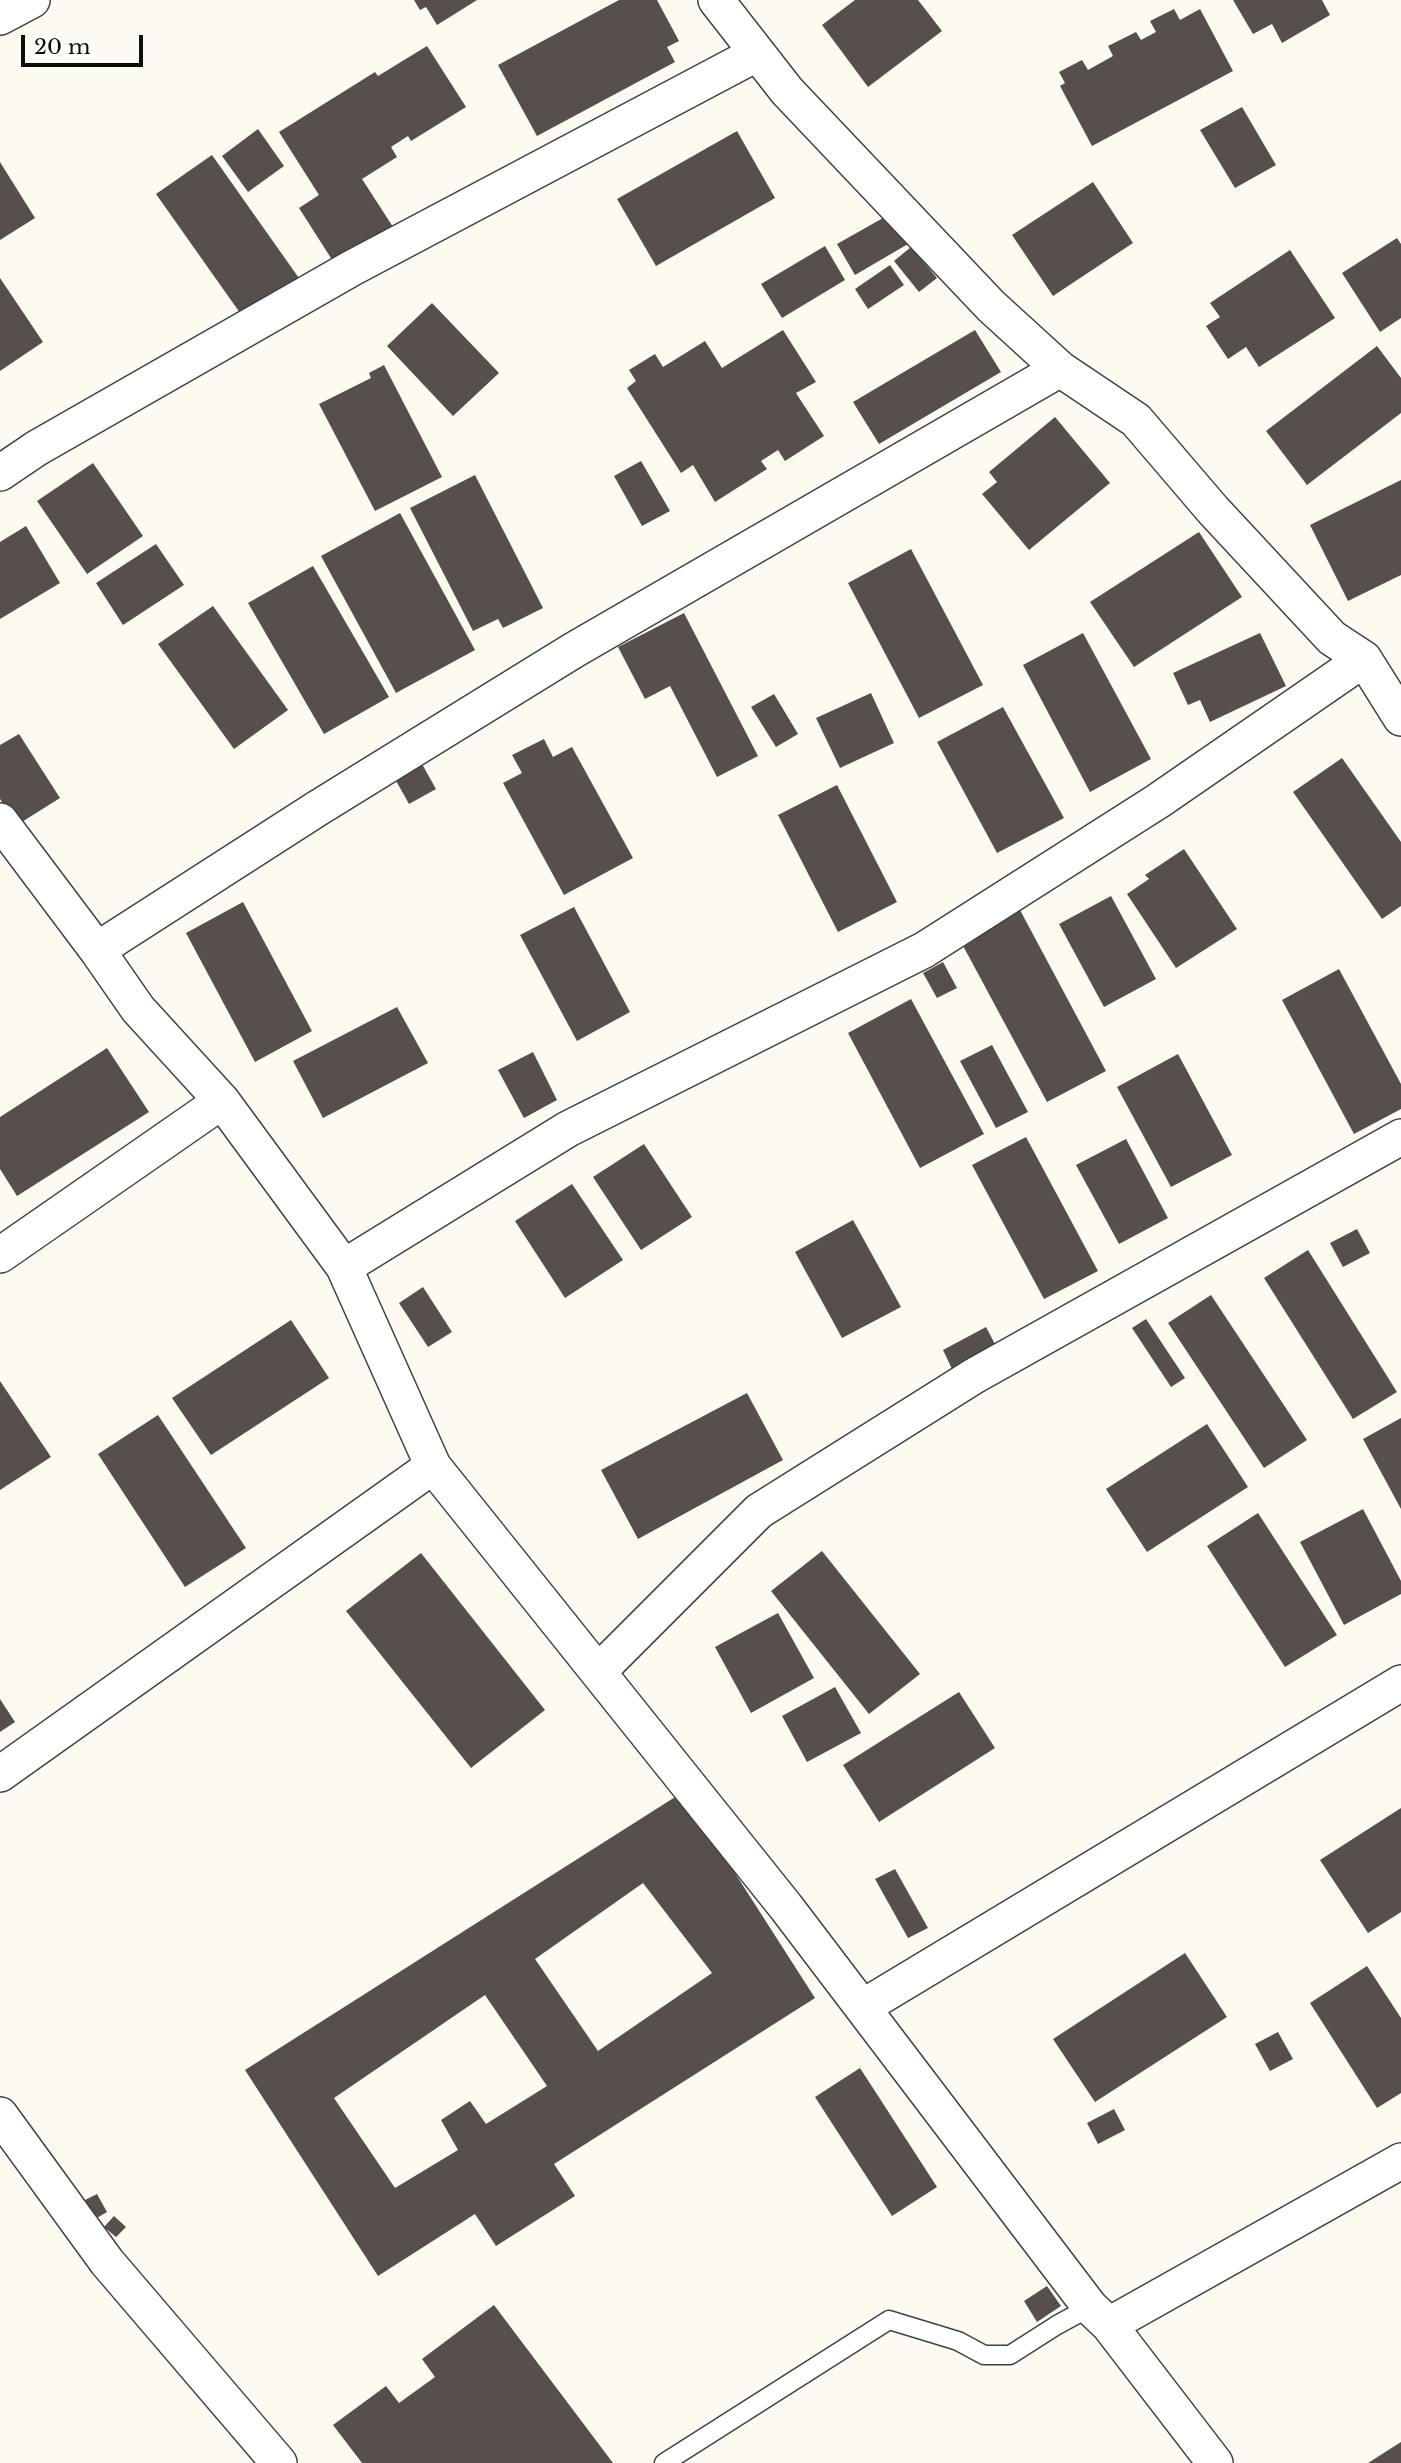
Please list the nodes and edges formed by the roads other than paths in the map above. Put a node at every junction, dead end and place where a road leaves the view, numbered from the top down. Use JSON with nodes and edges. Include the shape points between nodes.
{"nodes":[{"id":1,"x":33,"y":0,"type":"edge"},
{"id":2,"x":716,"y":0,"type":"edge"},
{"id":3,"x":0,"y":17,"type":"edge"},
{"id":4,"x":756,"y":54,"type":"junction"},
{"id":5,"x":1060,"y":369,"type":"junction"},
{"id":6,"x":0,"y":472,"type":"edge"},
{"id":7,"x":1364,"y":659,"type":"junction"},
{"id":8,"x":1400,"y":715,"type":"edge"},
{"id":9,"x":0,"y":821,"type":"edge"},
{"id":10,"x":97,"y":950,"type":"junction"},
{"id":11,"x":222,"y":1101,"type":"junction"},
{"id":12,"x":1401,"y":1137,"type":"edge"},
{"id":13,"x":0,"y":1255,"type":"edge"},
{"id":14,"x":344,"y":1267,"type":"junction"},
{"id":15,"x":433,"y":1466,"type":"junction"},
{"id":16,"x":598,"y":1672,"type":"junction"},
{"id":17,"x":1401,"y":1683,"type":"edge"},
{"id":18,"x":0,"y":1774,"type":"edge"},
{"id":19,"x":863,"y":2007,"type":"junction"},
{"id":20,"x":0,"y":2115,"type":"edge"},
{"id":21,"x":1401,"y":2161,"type":"edge"},
{"id":22,"x":1100,"y":2316,"type":"junction"},
{"id":23,"x":279,"y":2463,"type":"edge"},
{"id":24,"x":664,"y":2463,"type":"edge"},
{"id":25,"x":1215,"y":2463,"type":"edge"}],
"edges":[{"from":1,"to":3,"type":"street"},
{"from":2,"to":4,"type":"street"},
{"from":4,"to":5,"type":"street","via":[[990,306]]},
{"from":4,"to":6,"type":"street","via":[[352,268]]},
{"from":5,"to":7,"type":"street","via":[[1136,420],[1332,638]]},
{"from":5,"to":10,"type":"street","via":[[574,650]]},
{"from":7,"to":8,"type":"street"},
{"from":7,"to":14,"type":"street","via":[[1158,801],[924,950],[568,1129]]},
{"from":9,"to":10,"type":"street"},
{"from":10,"to":11,"type":"street","via":[[138,1009]]},
{"from":11,"to":13,"type":"street"},
{"from":11,"to":14,"type":"street"},
{"from":12,"to":16,"type":"street","via":[[974,1376],[759,1511]]},
{"from":14,"to":15,"type":"street"},
{"from":15,"to":16,"type":"street"},
{"from":15,"to":18,"type":"street"},
{"from":16,"to":19,"type":"street"},
{"from":17,"to":19,"type":"street"},
{"from":19,"to":22,"type":"street"},
{"from":20,"to":23,"type":"street","via":[[107,2262]]},
{"from":21,"to":22,"type":"street"},
{"from":22,"to":24,"type":"lane","via":[[1010,2355],[984,2355],[958,2341],[889,2320]]},
{"from":22,"to":25,"type":"street"}]}
